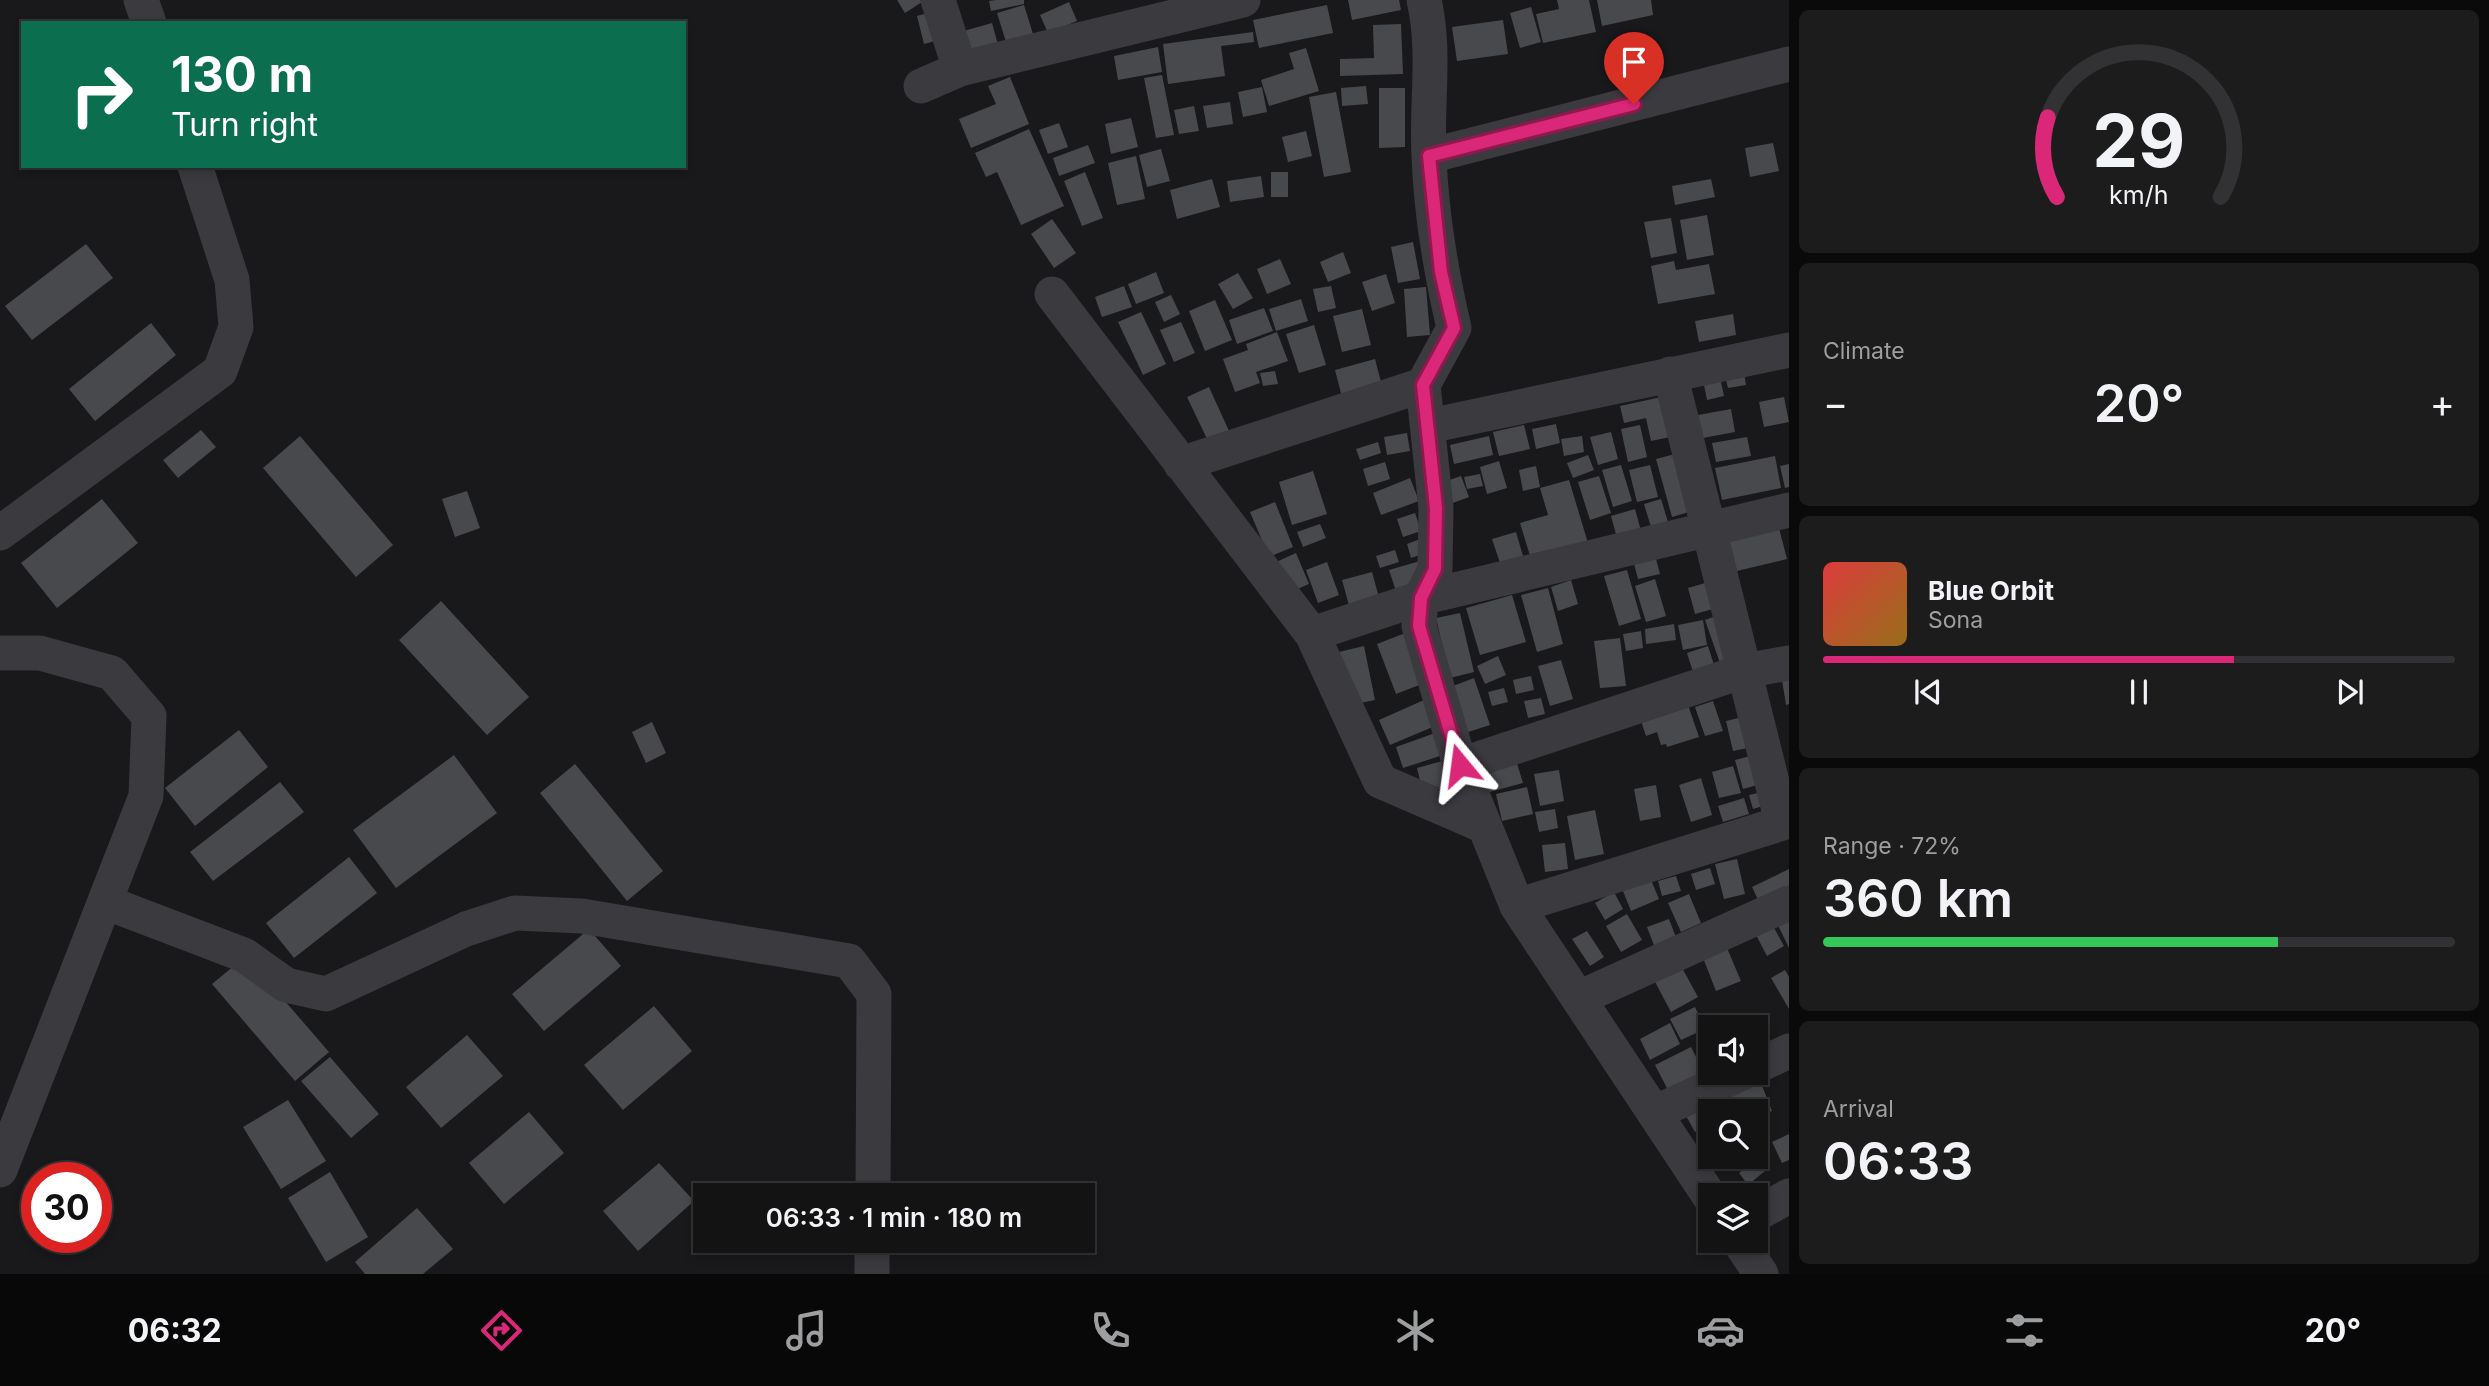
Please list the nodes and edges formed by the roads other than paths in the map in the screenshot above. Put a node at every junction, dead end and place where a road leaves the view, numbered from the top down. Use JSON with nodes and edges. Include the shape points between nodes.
{"nodes":[{"id":1,"x":141,"y":0,"type":"edge"},
{"id":2,"x":938,"y":0,"type":"edge"},
{"id":3,"x":1243,"y":0,"type":"edge"},
{"id":4,"x":1424,"y":0,"type":"edge"},
{"id":5,"x":148,"y":21,"type":"edge"},
{"id":6,"x":1789,"y":64,"type":"edge"},
{"id":7,"x":960,"y":69,"type":"junction"},
{"id":8,"x":921,"y":86,"type":"dead end"},
{"id":9,"x":1429,"y":156,"type":"junction"},
{"id":10,"x":196,"y":168,"type":"edge"},
{"id":11,"x":1052,"y":294,"type":"dead end"},
{"id":12,"x":1789,"y":350,"type":"edge"},
{"id":13,"x":1670,"y":374,"type":"junction"},
{"id":14,"x":1423,"y":385,"type":"junction"},
{"id":15,"x":1429,"y":426,"type":"junction"},
{"id":16,"x":1181,"y":464,"type":"junction"},
{"id":17,"x":1789,"y":510,"type":"edge"},
{"id":18,"x":1709,"y":529,"type":"junction"},
{"id":19,"x":0,"y":533,"type":"edge"},
{"id":20,"x":1421,"y":598,"type":"junction"},
{"id":21,"x":1312,"y":634,"type":"junction"},
{"id":22,"x":0,"y":653,"type":"edge"},
{"id":23,"x":1789,"y":663,"type":"edge"},
{"id":24,"x":1744,"y":671,"type":"junction"},
{"id":25,"x":1460,"y":765,"type":"junction"},
{"id":26,"x":1786,"y":821,"type":"edge"},
{"id":27,"x":1484,"y":826,"type":"junction"},
{"id":28,"x":105,"y":902,"type":"junction"},
{"id":29,"x":1789,"y":903,"type":"edge"},
{"id":30,"x":1517,"y":906,"type":"junction"},
{"id":31,"x":1579,"y":998,"type":"junction"},
{"id":32,"x":1789,"y":1051,"type":"edge"},
{"id":33,"x":1768,"y":1060,"type":"edge"},
{"id":34,"x":1715,"y":1085,"type":"edge"},
{"id":35,"x":1654,"y":1112,"type":"junction"},
{"id":36,"x":0,"y":1170,"type":"edge"},
{"id":37,"x":873,"y":1183,"type":"edge"},
{"id":38,"x":1701,"y":1183,"type":"edge"},
{"id":39,"x":1789,"y":1196,"type":"edge"},
{"id":40,"x":1768,"y":1208,"type":"edge"},
{"id":41,"x":872,"y":1253,"type":"edge"},
{"id":42,"x":1747,"y":1253,"type":"edge"},
{"id":43,"x":872,"y":1274,"type":"edge"},
{"id":44,"x":1761,"y":1274,"type":"edge"}],
"edges":[{"from":1,"to":5,"type":"street"},
{"from":2,"to":7,"type":"street"},
{"from":3,"to":7,"type":"street"},
{"from":4,"to":9,"type":"street","via":[[1431,77]]},
{"from":6,"to":9,"type":"street"},
{"from":7,"to":8,"type":"street"},
{"from":9,"to":14,"type":"street","via":[[1441,272],[1454,328]]},
{"from":10,"to":19,"type":"street","via":[[232,280],[236,327],[220,371]]},
{"from":11,"to":16,"type":"street"},
{"from":12,"to":13,"type":"street"},
{"from":13,"to":15,"type":"street"},
{"from":13,"to":18,"type":"street"},
{"from":14,"to":15,"type":"street"},
{"from":14,"to":16,"type":"street"},
{"from":15,"to":20,"type":"street","via":[[1436,508],[1435,569]]},
{"from":16,"to":21,"type":"street"},
{"from":17,"to":18,"type":"street"},
{"from":18,"to":20,"type":"street"},
{"from":18,"to":24,"type":"street"},
{"from":20,"to":21,"type":"street"},
{"from":20,"to":25,"type":"street","via":[[1419,626]]},
{"from":21,"to":27,"type":"street","via":[[1380,781]]},
{"from":22,"to":28,"type":"street","via":[[40,653],[112,673],[149,716],[146,796]]},
{"from":23,"to":24,"type":"street"},
{"from":24,"to":25,"type":"street"},
{"from":24,"to":26,"type":"street"},
{"from":25,"to":27,"type":"street"},
{"from":26,"to":30,"type":"street"},
{"from":27,"to":30,"type":"street"},
{"from":28,"to":36,"type":"street"},
{"from":28,"to":37,"type":"street","via":[[244,955],[286,985],[326,994],[466,929],[515,913],[582,916],[849,961],[874,993]]},
{"from":29,"to":31,"type":"street"},
{"from":30,"to":31,"type":"street"},
{"from":31,"to":35,"type":"street"},
{"from":32,"to":33,"type":"street"},
{"from":34,"to":35,"type":"street"},
{"from":35,"to":38,"type":"street"},
{"from":39,"to":40,"type":"street"},
{"from":41,"to":43,"type":"street"},
{"from":42,"to":44,"type":"street"}]}
